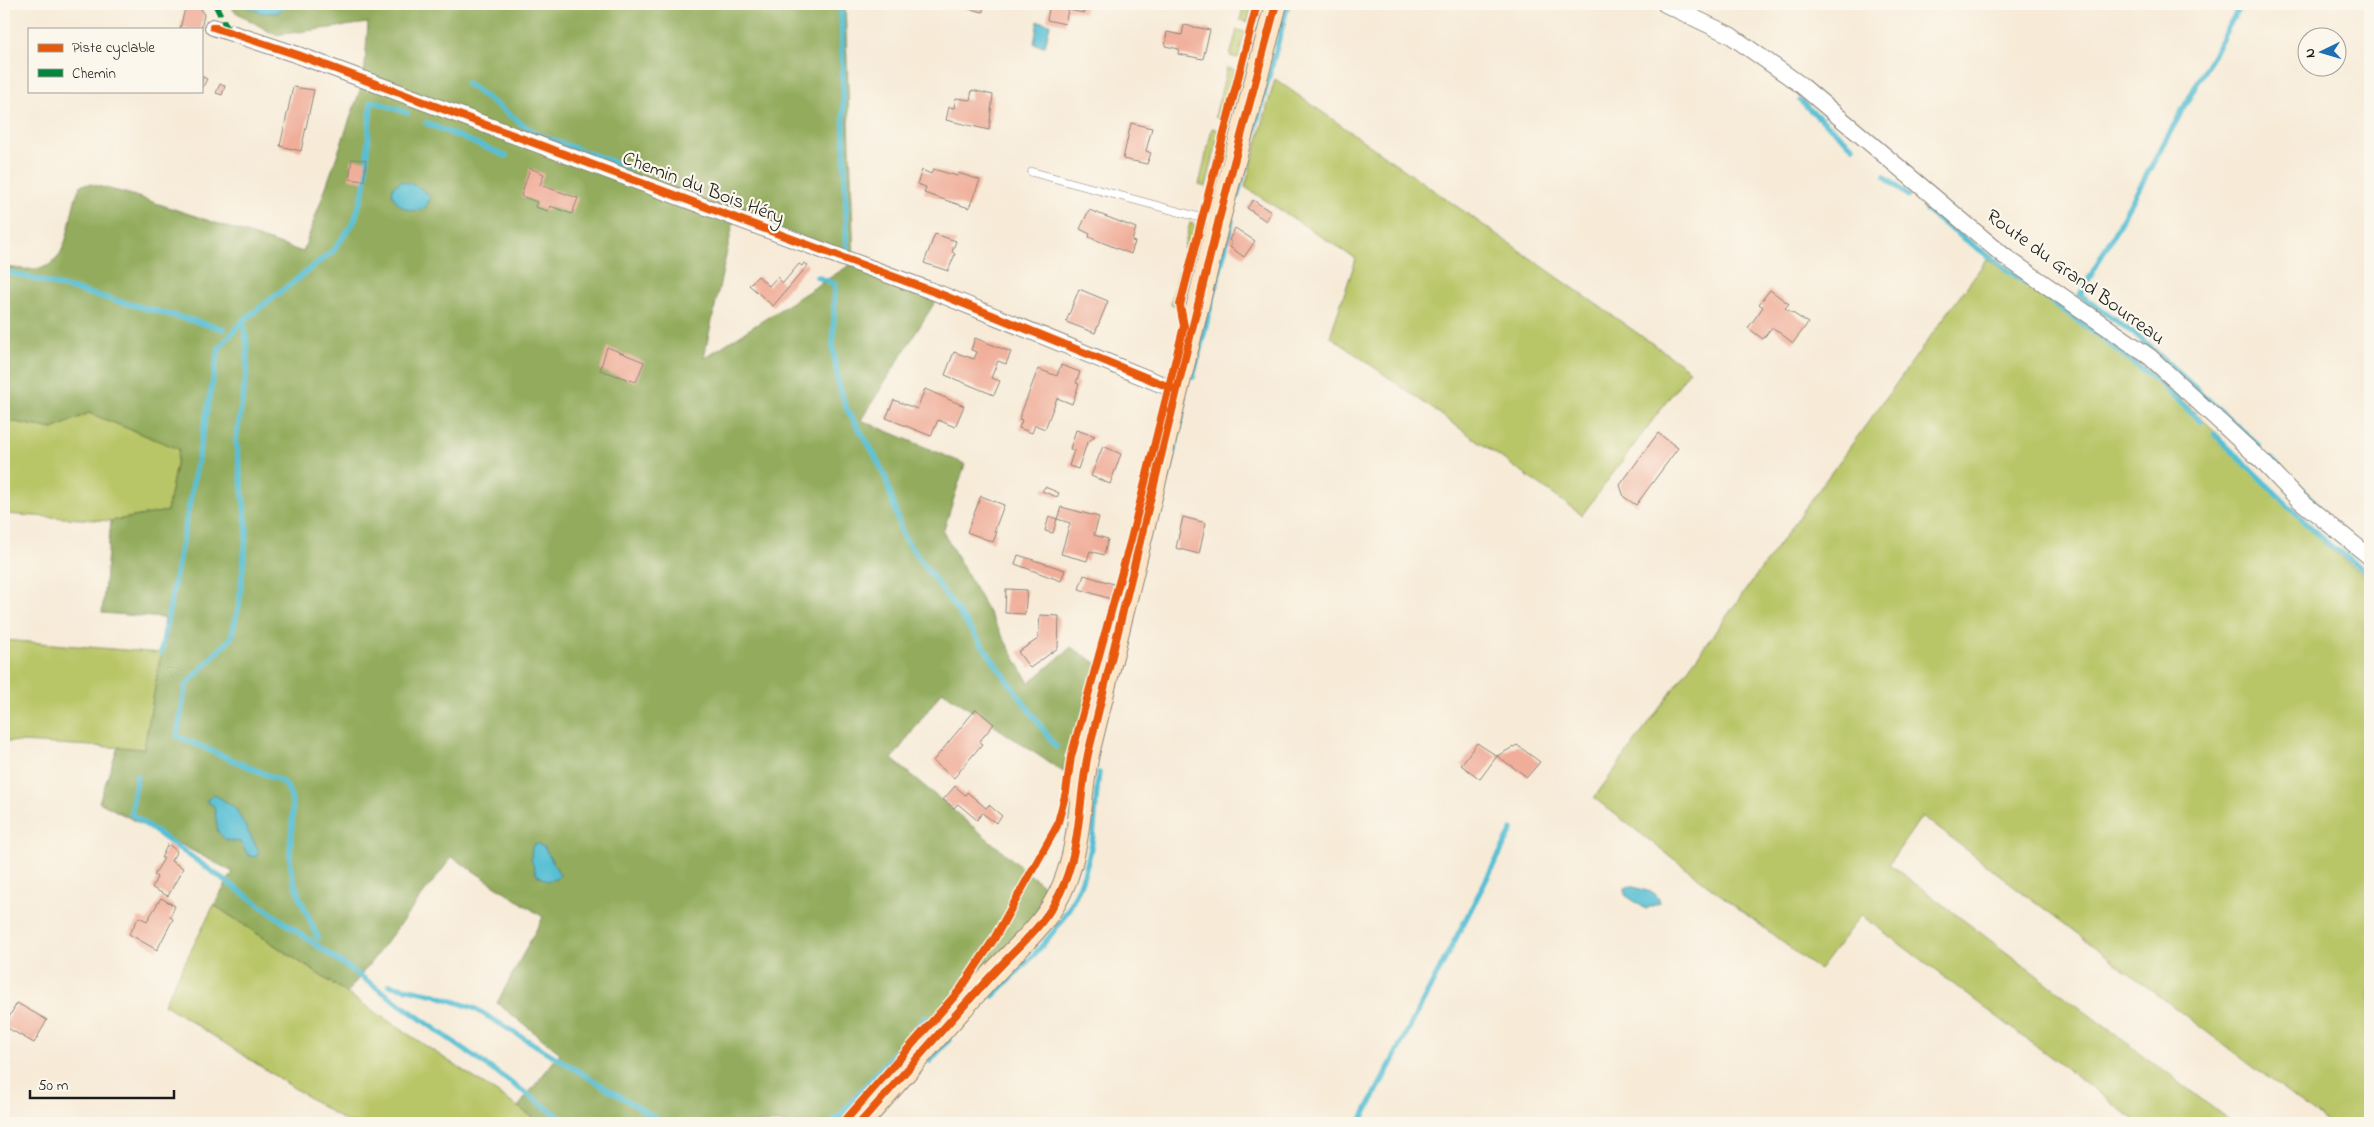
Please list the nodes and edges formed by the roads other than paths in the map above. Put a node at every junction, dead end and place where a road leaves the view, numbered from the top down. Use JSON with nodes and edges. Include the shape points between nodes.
{"nodes":[{"id":1,"x":1276,"y":4,"type":"edge"},
{"id":2,"x":1665,"y":4,"type":"edge"},
{"id":3,"x":213,"y":27,"type":"dead end"},
{"id":4,"x":1032,"y":172,"type":"dead end"},
{"id":5,"x":1220,"y":219,"type":"junction"},
{"id":6,"x":1178,"y":391,"type":"junction"},
{"id":7,"x":2370,"y":557,"type":"edge"},
{"id":8,"x":860,"y":1123,"type":"edge"}],
"edges":[{"from":1,"to":5,"type":"street"},
{"from":2,"to":7,"type":"street","name":"Route du Grand Bourreau","via":[[1730,35],[1800,84],[2004,256],[2150,358],[2262,461],[2298,499]]},
{"from":3,"to":6,"type":"street","name":"Chemin du Bois Héry","via":[[298,55],[940,294]]},
{"from":4,"to":5,"type":"lane","via":[[1202,218]]},
{"from":5,"to":6,"type":"street"},
{"from":6,"to":8,"type":"street","via":[[1088,754],[1077,836],[1060,894],[1032,933]]}]}
